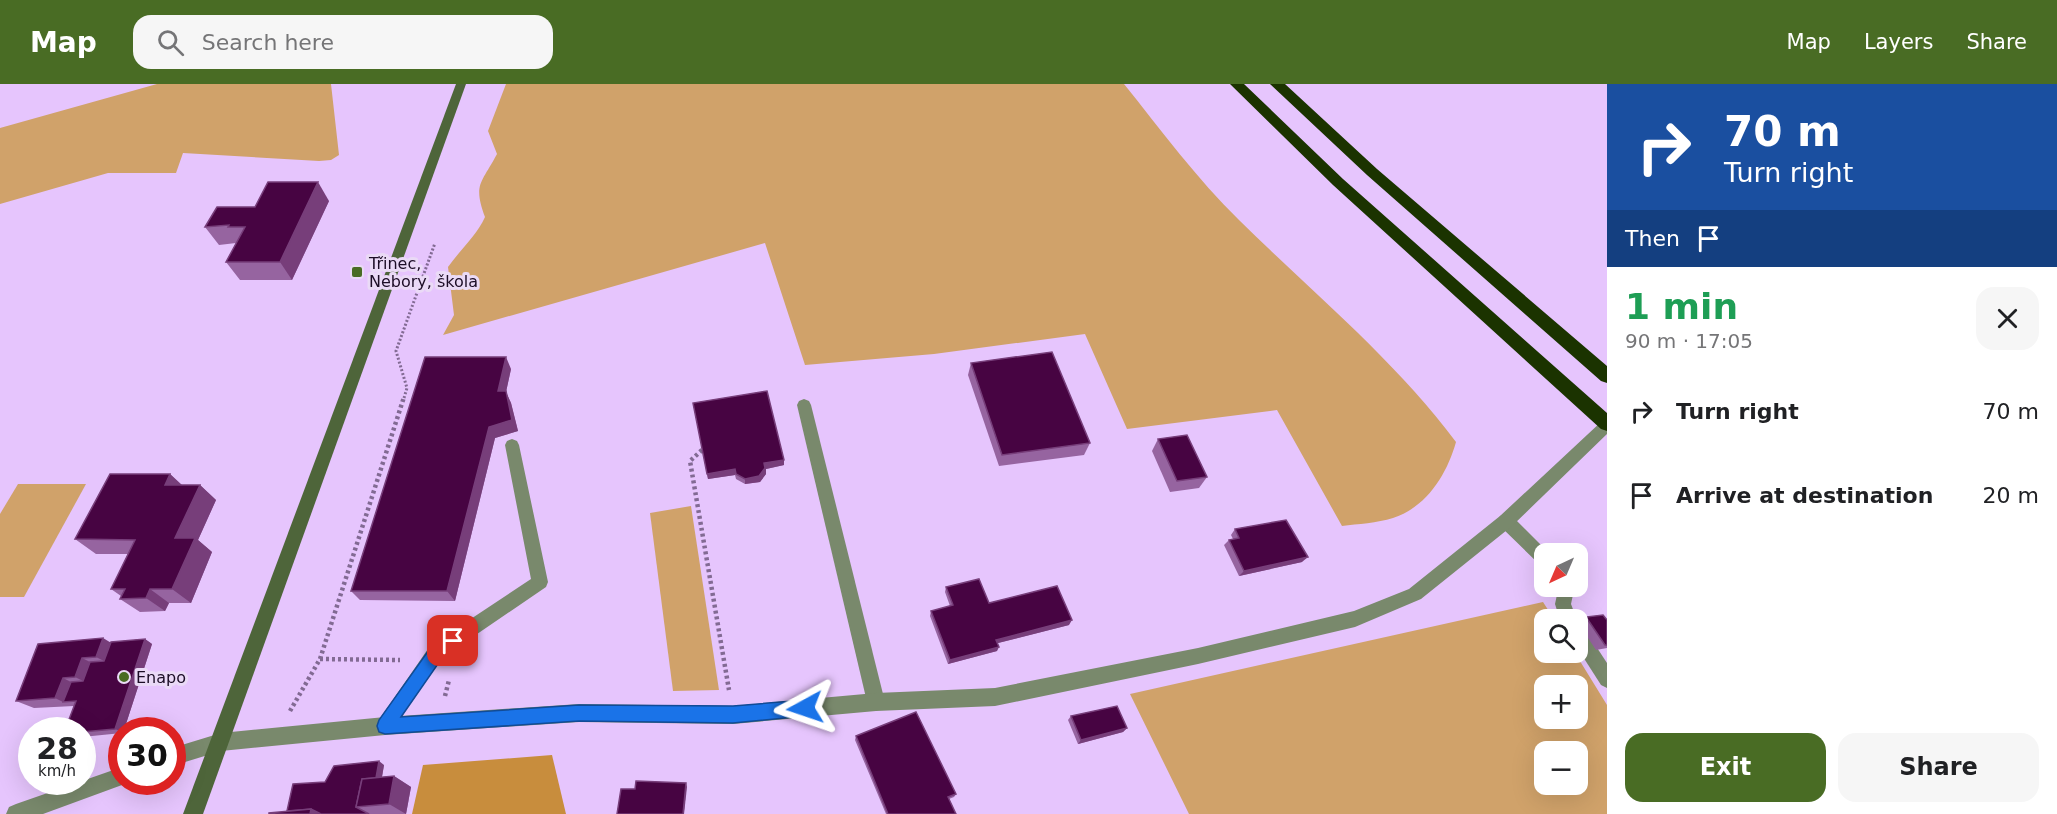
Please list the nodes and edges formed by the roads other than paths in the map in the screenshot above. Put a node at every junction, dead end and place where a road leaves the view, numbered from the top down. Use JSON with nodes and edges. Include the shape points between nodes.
{"nodes":[{"id":1,"x":462,"y":84,"type":"edge"},
{"id":2,"x":1237,"y":84,"type":"edge"},
{"id":3,"x":1277,"y":84,"type":"edge"},
{"id":4,"x":1607,"y":376,"type":"edge"},
{"id":5,"x":804,"y":405,"type":"dead end"},
{"id":6,"x":1607,"y":424,"type":"edge"},
{"id":7,"x":512,"y":445,"type":"dead end"},
{"id":8,"x":1506,"y":521,"type":"junction"},
{"id":9,"x":1534,"y":548,"type":"edge"},
{"id":10,"x":1588,"y":650,"type":"edge"},
{"id":11,"x":1607,"y":679,"type":"edge"},
{"id":12,"x":876,"y":702,"type":"junction"},
{"id":13,"x":385,"y":726,"type":"junction"},
{"id":14,"x":221,"y":742,"type":"junction"},
{"id":15,"x":186,"y":753,"type":"edge"},
{"id":16,"x":108,"y":781,"type":"edge"},
{"id":17,"x":16,"y":814,"type":"edge"},
{"id":18,"x":193,"y":814,"type":"edge"}],
"edges":[{"from":1,"to":14,"type":"main road","via":[[393,261],[361,360]]},
{"from":2,"to":6,"type":"highway","via":[[1338,182]]},
{"from":3,"to":4,"type":"highway"},
{"from":5,"to":12,"type":"street"},
{"from":6,"to":8,"type":"street"},
{"from":7,"to":13,"type":"street","via":[[540,582],[436,652]]},
{"from":8,"to":9,"type":"street"},
{"from":8,"to":12,"type":"street","via":[[1415,594],[1356,619],[1146,668],[995,697]]},
{"from":10,"to":11,"type":"street"},
{"from":12,"to":13,"type":"street","via":[[733,715],[579,713]]},
{"from":13,"to":14,"type":"street"},
{"from":14,"to":15,"type":"street"},
{"from":14,"to":18,"type":"main road"},
{"from":16,"to":17,"type":"street"}]}
